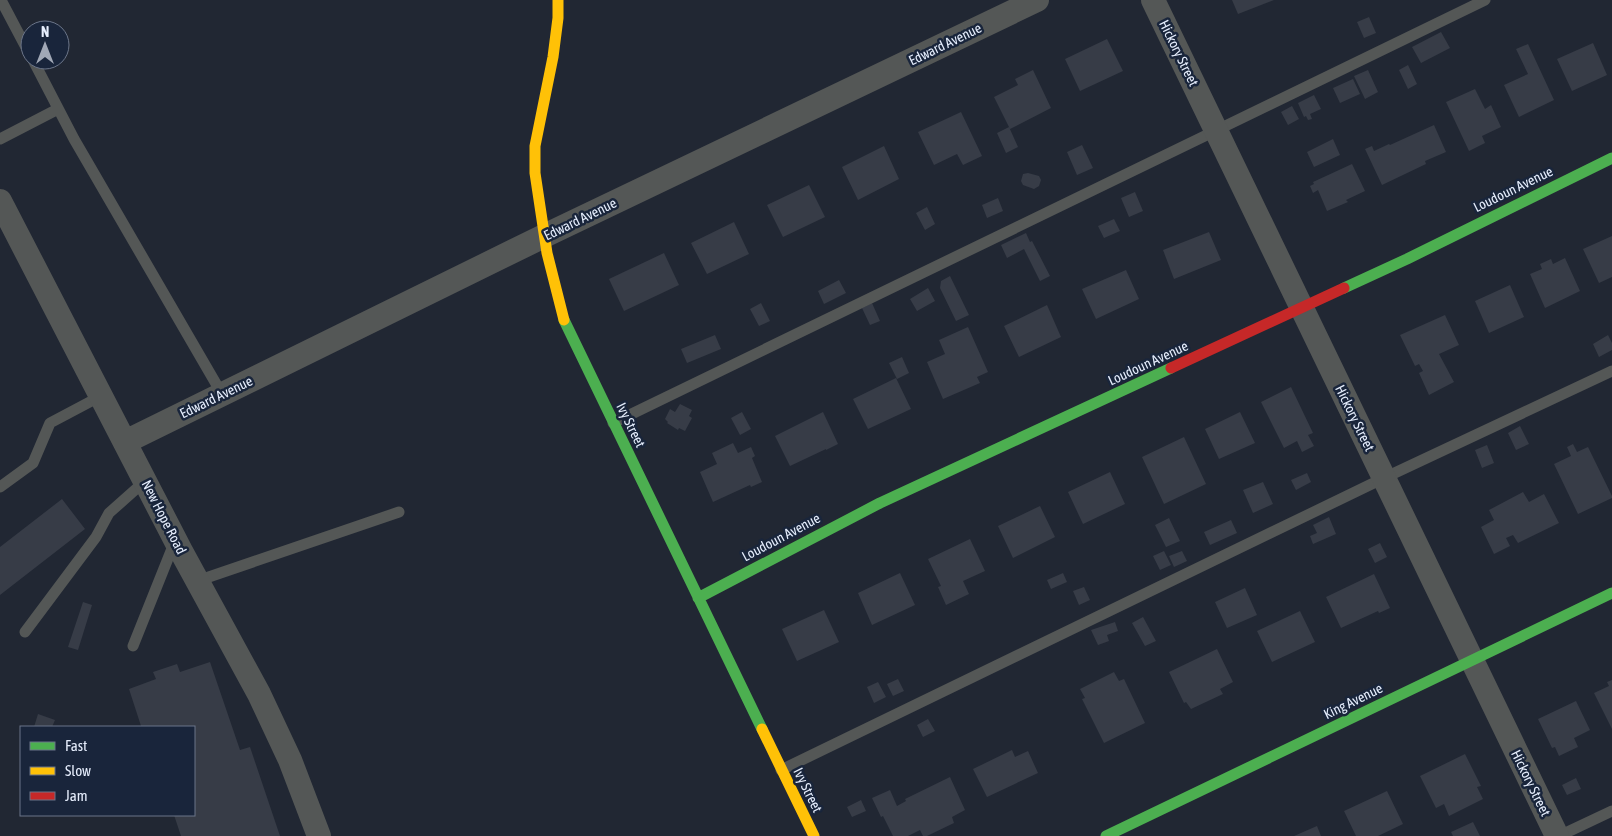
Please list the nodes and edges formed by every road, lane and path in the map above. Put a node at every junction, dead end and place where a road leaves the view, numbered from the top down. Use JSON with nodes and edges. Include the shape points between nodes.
{"nodes":[{"id":1,"x":1,"y":0,"type":"edge"},
{"id":2,"x":558,"y":0,"type":"edge"},
{"id":3,"x":1037,"y":0,"type":"edge"},
{"id":4,"x":1153,"y":0,"type":"edge"},
{"id":5,"x":1485,"y":0,"type":"edge"},
{"id":6,"x":20,"y":36,"type":"edge"},
{"id":7,"x":38,"y":70,"type":"edge"},
{"id":8,"x":58,"y":108,"type":"junction"},
{"id":9,"x":1216,"y":130,"type":"junction"},
{"id":10,"x":0,"y":139,"type":"edge"},
{"id":11,"x":1612,"y":158,"type":"edge"},
{"id":12,"x":0,"y":201,"type":"edge"},
{"id":13,"x":544,"y":236,"type":"junction"},
{"id":14,"x":1302,"y":308,"type":"junction"},
{"id":15,"x":1612,"y":371,"type":"edge"},
{"id":16,"x":222,"y":394,"type":"junction"},
{"id":17,"x":101,"y":396,"type":"junction"},
{"id":18,"x":613,"y":422,"type":"junction"},
{"id":19,"x":125,"y":442,"type":"junction"},
{"id":20,"x":1384,"y":478,"type":"junction"},
{"id":21,"x":146,"y":481,"type":"junction"},
{"id":22,"x":0,"y":487,"type":"edge"},
{"id":23,"x":399,"y":512,"type":"dead end"},
{"id":24,"x":175,"y":540,"type":"junction"},
{"id":25,"x":198,"y":581,"type":"junction"},
{"id":26,"x":1612,"y":593,"type":"edge"},
{"id":27,"x":698,"y":598,"type":"junction"},
{"id":28,"x":25,"y":632,"type":"dead end"},
{"id":29,"x":133,"y":646,"type":"dead end"},
{"id":30,"x":1472,"y":660,"type":"junction"},
{"id":31,"x":781,"y":770,"type":"junction"},
{"id":32,"x":1612,"y":811,"type":"edge"},
{"id":33,"x":320,"y":836,"type":"edge"},
{"id":34,"x":814,"y":836,"type":"edge"},
{"id":35,"x":1106,"y":836,"type":"edge"},
{"id":36,"x":1558,"y":836,"type":"edge"}],
"edges":[{"from":1,"to":6,"type":"lane"},
{"from":2,"to":13,"type":"street","name":"Ivy Street","via":[[553,57],[536,146],[535,172]]},
{"from":3,"to":13,"type":"street","name":"Edward Avenue"},
{"from":4,"to":9,"type":"street","name":"Hickory Street"},
{"from":5,"to":9,"type":"lane"},
{"from":7,"to":8,"type":"lane"},
{"from":8,"to":10,"type":"lane"},
{"from":8,"to":16,"type":"lane"},
{"from":9,"to":14,"type":"street","name":"Hickory Street"},
{"from":9,"to":18,"type":"lane"},
{"from":11,"to":14,"type":"street","name":"Loudoun Avenue"},
{"from":12,"to":17,"type":"street","name":"New Hope Road"},
{"from":13,"to":16,"type":"street","name":"Edward Avenue"},
{"from":13,"to":18,"type":"street","name":"Ivy Street","via":[[564,319]]},
{"from":14,"to":20,"type":"street","name":"Hickory Street"},
{"from":14,"to":27,"type":"street","name":"Loudoun Avenue","via":[[880,503]]},
{"from":15,"to":20,"type":"lane"},
{"from":16,"to":19,"type":"street","name":"Edward Avenue"},
{"from":17,"to":19,"type":"street","name":"New Hope Road"},
{"from":17,"to":22,"type":"lane","via":[[50,422],[33,463]]},
{"from":18,"to":27,"type":"street","name":"Ivy Street"},
{"from":19,"to":21,"type":"street","name":"New Hope Road"},
{"from":20,"to":30,"type":"street","name":"Hickory Street"},
{"from":20,"to":31,"type":"lane"},
{"from":21,"to":24,"type":"street","name":"New Hope Road"},
{"from":21,"to":28,"type":"lane","via":[[109,513],[96,537]]},
{"from":23,"to":25,"type":"lane"},
{"from":24,"to":25,"type":"street","name":"New Hope Road"},
{"from":24,"to":29,"type":"lane"},
{"from":25,"to":33,"type":"street","name":"New Hope Road","via":[[259,694]]},
{"from":26,"to":30,"type":"street","name":"King Avenue"},
{"from":27,"to":31,"type":"street","name":"Ivy Street"},
{"from":30,"to":35,"type":"street","name":"King Avenue"},
{"from":30,"to":36,"type":"street","name":"Hickory Street"},
{"from":31,"to":34,"type":"street","name":"Ivy Street"},
{"from":32,"to":36,"type":"lane"}]}
